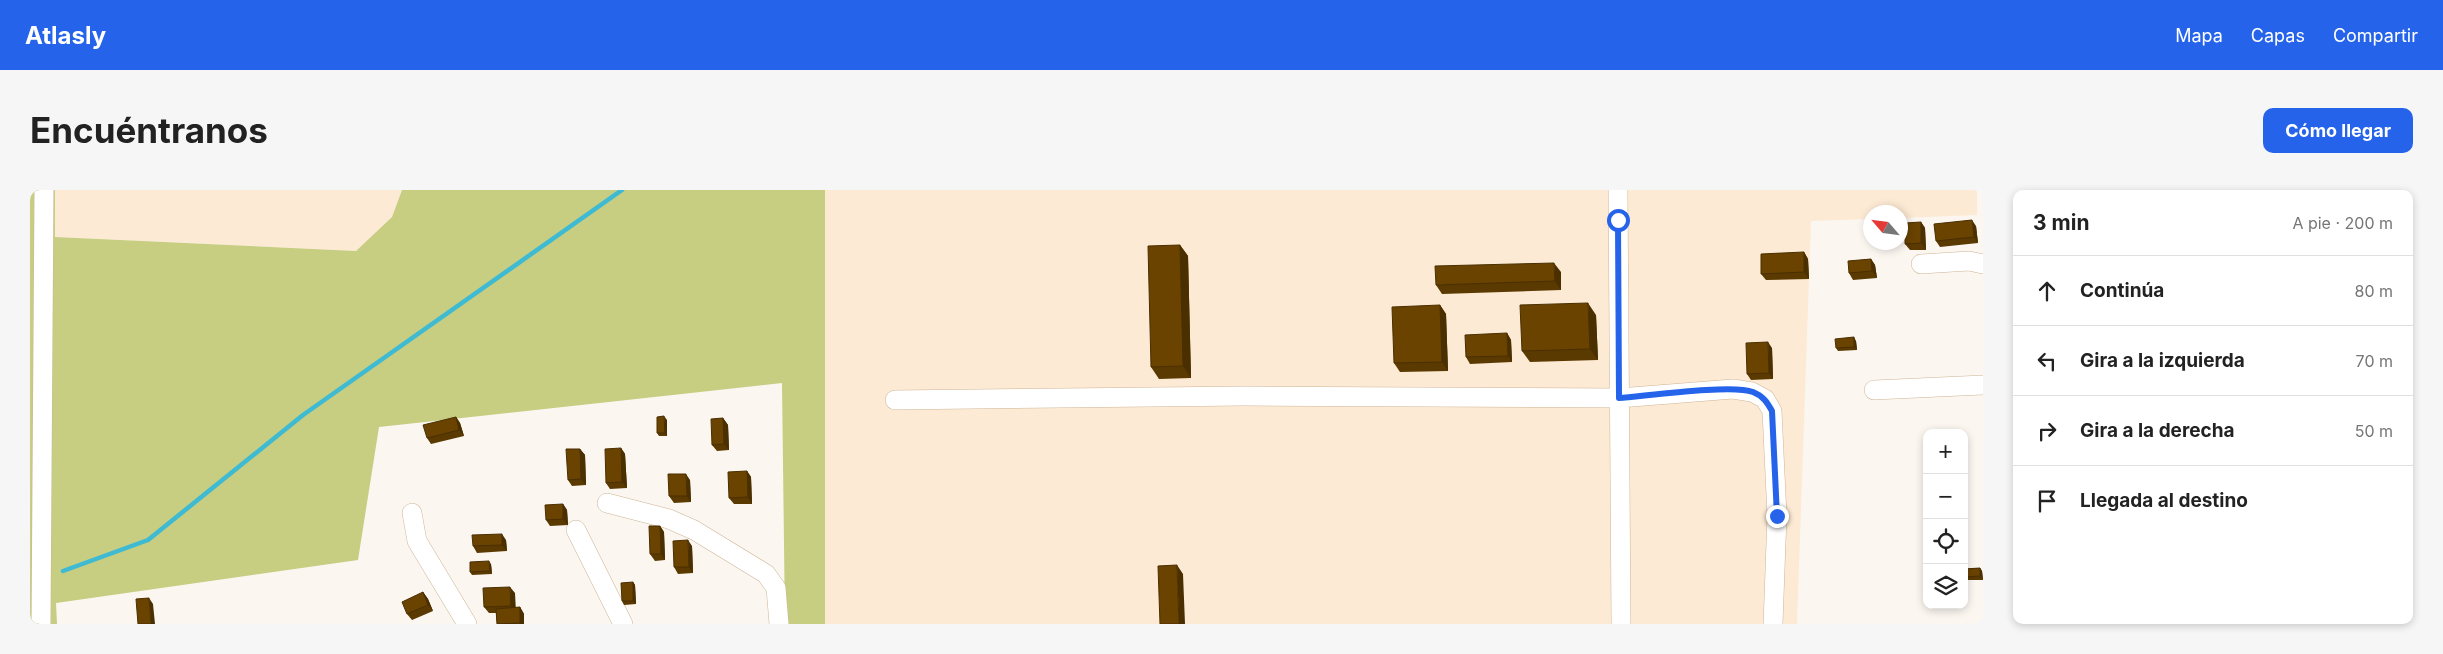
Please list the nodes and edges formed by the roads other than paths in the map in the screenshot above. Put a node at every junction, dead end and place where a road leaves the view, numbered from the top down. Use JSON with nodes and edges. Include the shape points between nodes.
{"nodes":[{"id":1,"x":44,"y":190,"type":"edge"},
{"id":2,"x":1618,"y":190,"type":"edge"},
{"id":3,"x":1921,"y":264,"type":"dead end"},
{"id":4,"x":1983,"y":264,"type":"edge"},
{"id":5,"x":1983,"y":385,"type":"edge"},
{"id":6,"x":1874,"y":390,"type":"dead end"},
{"id":7,"x":1619,"y":398,"type":"junction"},
{"id":8,"x":895,"y":400,"type":"dead end"},
{"id":9,"x":607,"y":503,"type":"dead end"},
{"id":10,"x":412,"y":513,"type":"dead end"},
{"id":11,"x":576,"y":530,"type":"dead end"},
{"id":12,"x":41,"y":624,"type":"edge"},
{"id":13,"x":467,"y":624,"type":"edge"},
{"id":14,"x":623,"y":624,"type":"edge"},
{"id":15,"x":780,"y":624,"type":"edge"},
{"id":16,"x":1621,"y":624,"type":"edge"},
{"id":17,"x":1773,"y":624,"type":"edge"}],
"edges":[{"from":1,"to":12,"type":"street"},
{"from":2,"to":7,"type":"street"},
{"from":3,"to":4,"type":"street","via":[[1969,261]]},
{"from":5,"to":6,"type":"street"},
{"from":7,"to":8,"type":"street","via":[[1245,396]]},
{"from":7,"to":16,"type":"street"},
{"from":7,"to":17,"type":"street","via":[[1733,389],[1752,392],[1764,399],[1772,411],[1777,516]]},
{"from":9,"to":15,"type":"street","via":[[669,519],[694,530],[766,574],[776,588]]},
{"from":10,"to":13,"type":"street","via":[[417,541]]},
{"from":11,"to":14,"type":"street"}]}
